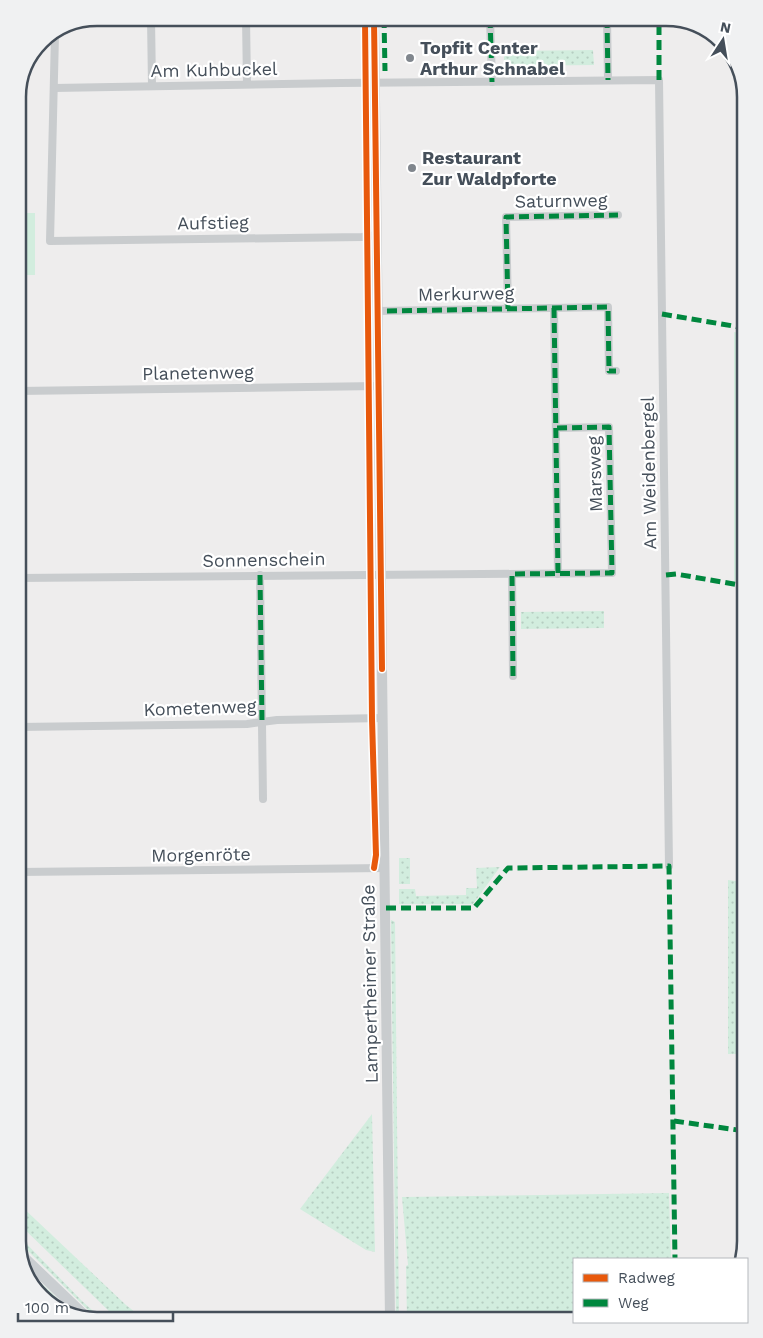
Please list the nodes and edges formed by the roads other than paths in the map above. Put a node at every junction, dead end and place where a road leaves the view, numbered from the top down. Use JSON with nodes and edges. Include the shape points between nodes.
{"nodes":[{"id":1,"x":151,"y":26,"type":"edge"},
{"id":2,"x":246,"y":26,"type":"edge"},
{"id":3,"x":374,"y":26,"type":"edge"},
{"id":4,"x":490,"y":26,"type":"edge"},
{"id":5,"x":608,"y":26,"type":"edge"},
{"id":6,"x":55,"y":41,"type":"edge"},
{"id":7,"x":608,"y":80,"type":"junction"},
{"id":8,"x":659,"y":80,"type":"joint"},
{"id":9,"x":376,"y":82,"type":"junction"},
{"id":10,"x":492,"y":82,"type":"junction"},
{"id":11,"x":246,"y":84,"type":"junction"},
{"id":12,"x":152,"y":86,"type":"junction"},
{"id":13,"x":54,"y":88,"type":"junction"},
{"id":14,"x":618,"y":215,"type":"dead end"},
{"id":15,"x":377,"y":235,"type":"junction"},
{"id":16,"x":554,"y":308,"type":"junction"},
{"id":17,"x":508,"y":309,"type":"junction"},
{"id":18,"x":378,"y":311,"type":"junction"},
{"id":19,"x":616,"y":371,"type":"dead end"},
{"id":20,"x":379,"y":386,"type":"junction"},
{"id":21,"x":26,"y":391,"type":"edge"},
{"id":22,"x":556,"y":428,"type":"junction"},
{"id":23,"x":612,"y":573,"type":"joint"},
{"id":24,"x":381,"y":574,"type":"junction"},
{"id":25,"x":512,"y":574,"type":"junction"},
{"id":26,"x":558,"y":574,"type":"junction"},
{"id":27,"x":260,"y":575,"type":"junction"},
{"id":28,"x":26,"y":578,"type":"edge"},
{"id":29,"x":513,"y":676,"type":"dead end"},
{"id":30,"x":383,"y":718,"type":"junction"},
{"id":31,"x":262,"y":722,"type":"junction"},
{"id":32,"x":26,"y":727,"type":"edge"},
{"id":33,"x":263,"y":799,"type":"dead end"},
{"id":34,"x":670,"y":866,"type":"dead end"},
{"id":35,"x":385,"y":868,"type":"junction"},
{"id":36,"x":26,"y":872,"type":"edge"},
{"id":37,"x":30,"y":1263,"type":"edge"},
{"id":38,"x":77,"y":1309,"type":"edge"},
{"id":39,"x":390,"y":1312,"type":"edge"}],
"edges":[{"from":1,"to":12,"type":"street"},
{"from":2,"to":11,"type":"street"},
{"from":3,"to":9,"type":"street","name":"Lampertheimer Straße"},
{"from":4,"to":10,"type":"street"},
{"from":5,"to":7,"type":"street"},
{"from":6,"to":13,"type":"street"},
{"from":7,"to":8,"type":"street","name":"Am Kuhbuckel"},
{"from":7,"to":10,"type":"street","name":"Am Kuhbuckel"},
{"from":8,"to":34,"type":"street","name":"Am Weidenbergel"},
{"from":9,"to":10,"type":"street","name":"Am Kuhbuckel"},
{"from":9,"to":11,"type":"street","name":"Am Kuhbuckel"},
{"from":9,"to":15,"type":"street","name":"Lampertheimer Straße"},
{"from":11,"to":12,"type":"street","name":"Am Kuhbuckel"},
{"from":12,"to":13,"type":"street","name":"Am Kuhbuckel"},
{"from":13,"to":15,"type":"street","name":"Aufstieg","via":[[50,241]]},
{"from":14,"to":17,"type":"street","name":"Saturnweg","via":[[506,217]]},
{"from":15,"to":18,"type":"street","name":"Lampertheimer Straße"},
{"from":16,"to":17,"type":"street","name":"Merkurweg"},
{"from":16,"to":19,"type":"street","name":"Merkurweg","via":[[608,307],[609,371]]},
{"from":16,"to":22,"type":"street"},
{"from":17,"to":18,"type":"street","name":"Merkurweg"},
{"from":18,"to":20,"type":"street","name":"Lampertheimer Straße"},
{"from":20,"to":21,"type":"street","name":"Planetenweg"},
{"from":20,"to":24,"type":"street","name":"Lampertheimer Straße"},
{"from":22,"to":23,"type":"street","name":"Marsweg","via":[[609,427]]},
{"from":22,"to":26,"type":"street"},
{"from":23,"to":26,"type":"street","name":"Sonnenschein"},
{"from":24,"to":25,"type":"street","name":"Sonnenschein"},
{"from":24,"to":27,"type":"street","name":"Sonnenschein"},
{"from":24,"to":30,"type":"street","name":"Lampertheimer Straße"},
{"from":25,"to":26,"type":"street","name":"Sonnenschein"},
{"from":25,"to":29,"type":"street"},
{"from":27,"to":28,"type":"street","name":"Sonnenschein"},
{"from":27,"to":31,"type":"street"},
{"from":30,"to":31,"type":"street","name":"Kometenweg"},
{"from":30,"to":35,"type":"street","name":"Lampertheimer Straße"},
{"from":31,"to":32,"type":"street","name":"Kometenweg"},
{"from":31,"to":33,"type":"street"},
{"from":35,"to":36,"type":"street","name":"Morgenröte"},
{"from":35,"to":39,"type":"street","name":"Lampertheimer Straße"},
{"from":37,"to":38,"type":"main road"}]}
